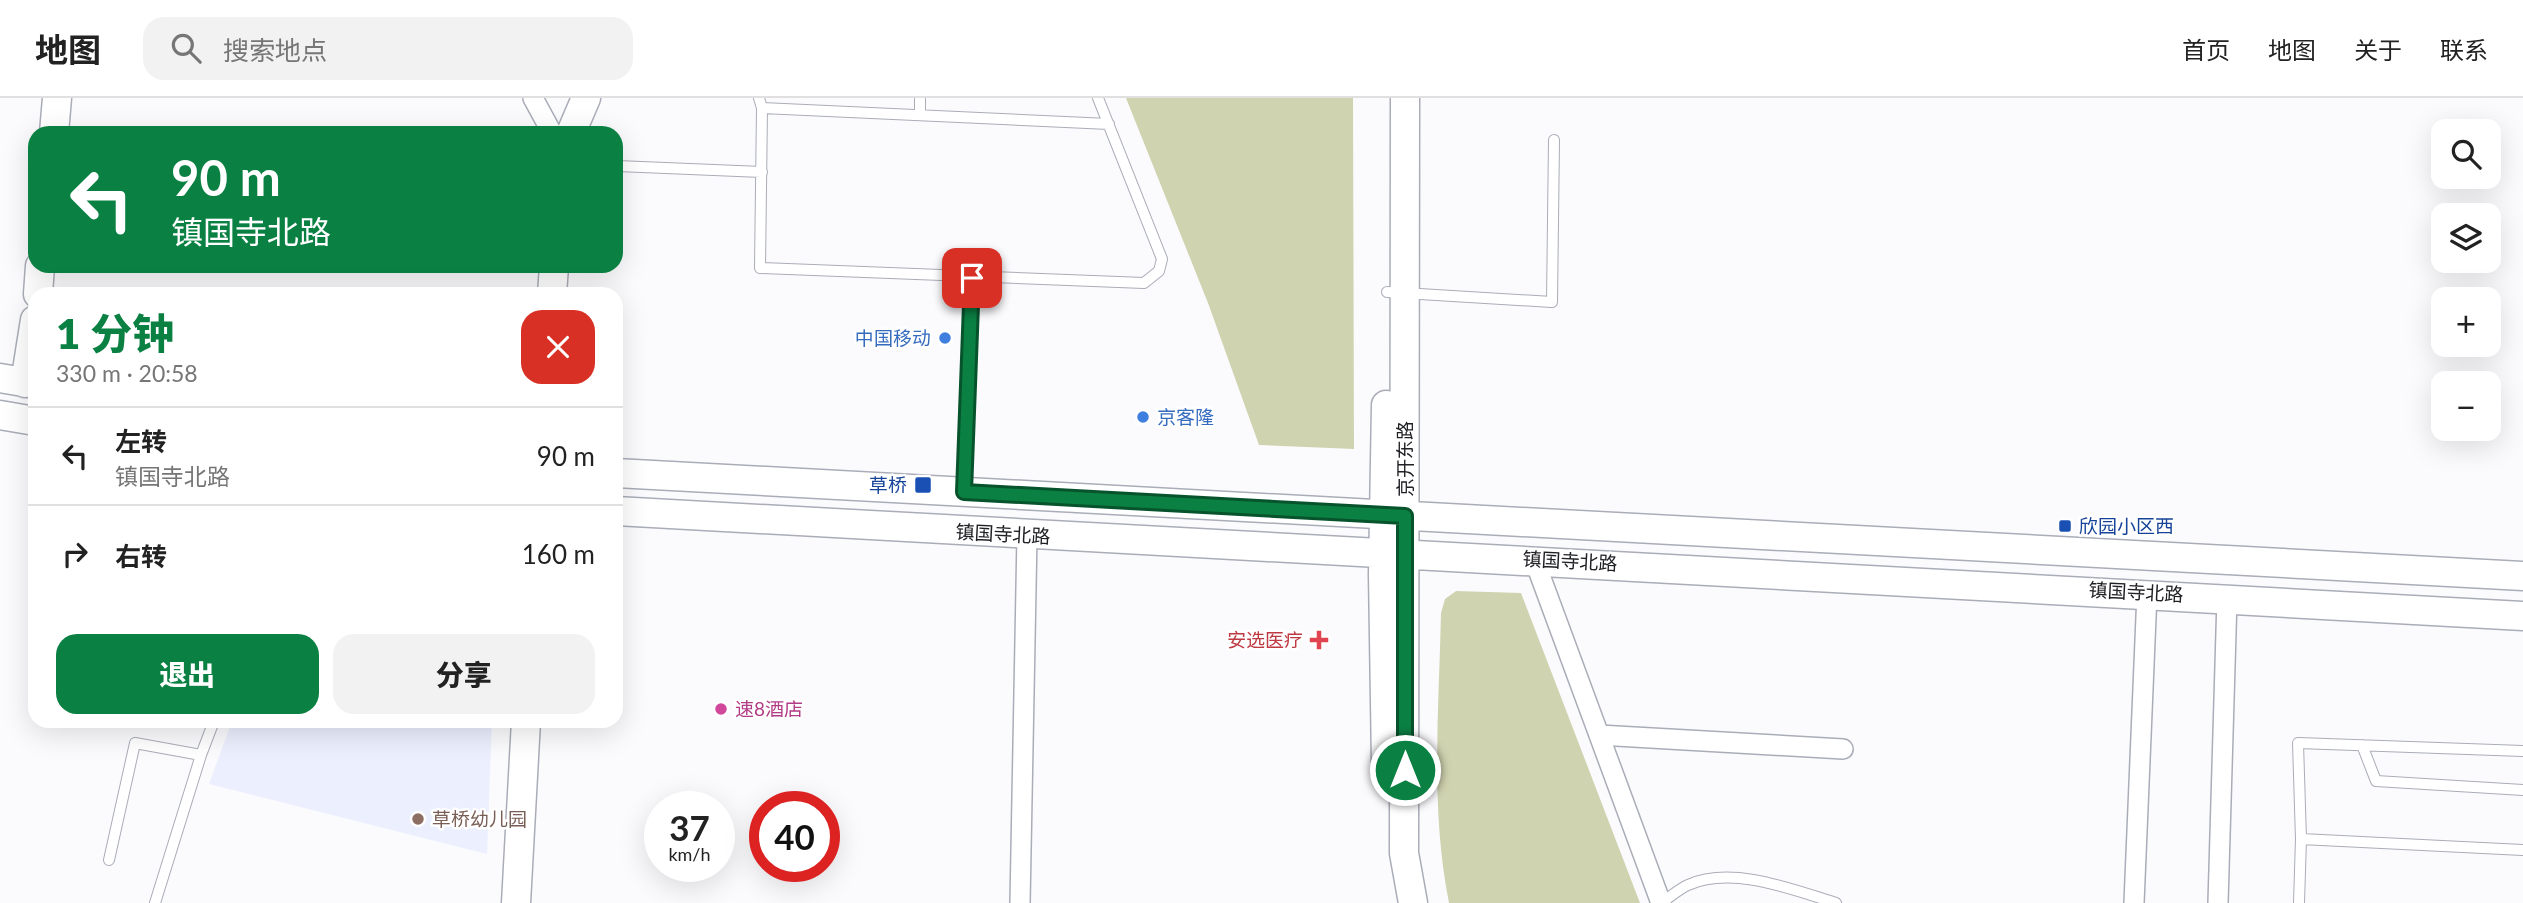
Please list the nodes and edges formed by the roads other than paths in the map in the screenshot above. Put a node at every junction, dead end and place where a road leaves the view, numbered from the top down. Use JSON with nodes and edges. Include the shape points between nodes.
{"nodes":[{"id":1,"x":57,"y":98,"type":"edge"},
{"id":2,"x":533,"y":98,"type":"edge"},
{"id":3,"x":586,"y":98,"type":"edge"},
{"id":4,"x":920,"y":98,"type":"edge"},
{"id":5,"x":1098,"y":98,"type":"edge"},
{"id":6,"x":1387,"y":98,"type":"edge"},
{"id":7,"x":1405,"y":98,"type":"edge"},
{"id":8,"x":760,"y":103,"type":"edge"},
{"id":9,"x":920,"y":115,"type":"junction"},
{"id":10,"x":1109,"y":124,"type":"junction"},
{"id":11,"x":55,"y":126,"type":"edge"},
{"id":12,"x":548,"y":126,"type":"edge"},
{"id":13,"x":574,"y":126,"type":"edge"},
{"id":14,"x":1554,"y":139,"type":"dead end"},
{"id":15,"x":623,"y":166,"type":"edge"},
{"id":16,"x":762,"y":172,"type":"junction"},
{"id":17,"x":972,"y":278,"type":"junction"},
{"id":18,"x":1397,"y":292,"type":"junction"},
{"id":19,"x":28,"y":349,"type":"edge"},
{"id":20,"x":20,"y":382,"type":"edge"},
{"id":21,"x":0,"y":415,"type":"edge"},
{"id":22,"x":28,"y":420,"type":"edge"},
{"id":23,"x":623,"y":473,"type":"edge"},
{"id":24,"x":964,"y":492,"type":"junction"},
{"id":25,"x":623,"y":511,"type":"edge"},
{"id":26,"x":1395,"y":515,"type":"junction"},
{"id":27,"x":1027,"y":535,"type":"junction"},
{"id":28,"x":1394,"y":552,"type":"junction"},
{"id":29,"x":1534,"y":559,"type":"junction"},
{"id":30,"x":2523,"y":576,"type":"edge"},
{"id":31,"x":2147,"y":593,"type":"junction"},
{"id":32,"x":2227,"y":598,"type":"junction"},
{"id":33,"x":2523,"y":616,"type":"edge"},
{"id":34,"x":211,"y":728,"type":"edge"},
{"id":35,"x":526,"y":728,"type":"edge"},
{"id":36,"x":1599,"y":735,"type":"junction"},
{"id":37,"x":2362,"y":746,"type":"junction"},
{"id":38,"x":1843,"y":749,"type":"dead end"},
{"id":39,"x":2523,"y":751,"type":"edge"},
{"id":40,"x":201,"y":755,"type":"junction"},
{"id":41,"x":2523,"y":790,"type":"edge"},
{"id":42,"x":2301,"y":839,"type":"junction"},
{"id":43,"x":2523,"y":850,"type":"edge"},
{"id":44,"x":109,"y":860,"type":"dead end"},
{"id":45,"x":155,"y":903,"type":"edge"},
{"id":46,"x":516,"y":903,"type":"edge"},
{"id":47,"x":1020,"y":903,"type":"edge"},
{"id":48,"x":1396,"y":903,"type":"edge"},
{"id":49,"x":1413,"y":903,"type":"edge"},
{"id":50,"x":1661,"y":903,"type":"edge"},
{"id":51,"x":1836,"y":903,"type":"edge"},
{"id":52,"x":2134,"y":903,"type":"edge"},
{"id":53,"x":2218,"y":903,"type":"edge"},
{"id":54,"x":2299,"y":903,"type":"edge"}],
"edges":[{"from":1,"to":11,"type":"street"},
{"from":2,"to":12,"type":"street"},
{"from":3,"to":13,"type":"street"},
{"from":4,"to":9,"type":"lane"},
{"from":5,"to":10,"type":"lane"},
{"from":6,"to":18,"type":"street","name":"京开东路"},
{"from":7,"to":18,"type":"street","name":"京开东路"},
{"from":8,"to":9,"type":"lane"},
{"from":8,"to":16,"type":"lane"},
{"from":9,"to":10,"type":"lane"},
{"from":10,"to":17,"type":"lane","via":[[1162,259],[1154,277],[1144,283]]},
{"from":14,"to":18,"type":"lane","via":[[1552,302]]},
{"from":15,"to":16,"type":"lane"},
{"from":16,"to":17,"type":"lane","via":[[760,268]]},
{"from":17,"to":24,"type":"lane"},
{"from":18,"to":26,"type":"street","name":"京开东路"},
{"from":19,"to":20,"type":"street"},
{"from":21,"to":22,"type":"street"},
{"from":23,"to":24,"type":"street","name":"镇国寺北路"},
{"from":24,"to":26,"type":"street","name":"镇国寺北路"},
{"from":25,"to":27,"type":"street","name":"镇国寺北路"},
{"from":26,"to":28,"type":"street","name":"京开东路"},
{"from":26,"to":30,"type":"street","name":"镇国寺北路"},
{"from":27,"to":28,"type":"street","name":"镇国寺北路"},
{"from":27,"to":47,"type":"street"},
{"from":28,"to":29,"type":"street","name":"镇国寺北路"},
{"from":28,"to":48,"type":"street","name":"京开东路","via":[[1386,798]]},
{"from":28,"to":49,"type":"street","name":"京开东路","via":[[1405,853]]},
{"from":29,"to":31,"type":"street","name":"镇国寺北路"},
{"from":29,"to":36,"type":"street"},
{"from":31,"to":32,"type":"street","name":"镇国寺北路"},
{"from":31,"to":52,"type":"street"},
{"from":32,"to":33,"type":"street","name":"镇国寺北路"},
{"from":32,"to":53,"type":"street"},
{"from":34,"to":40,"type":"lane"},
{"from":35,"to":46,"type":"street"},
{"from":36,"to":38,"type":"street"},
{"from":36,"to":50,"type":"street"},
{"from":37,"to":39,"type":"lane"},
{"from":37,"to":41,"type":"lane","via":[[2376,781]]},
{"from":37,"to":42,"type":"lane","via":[[2298,743]]},
{"from":40,"to":44,"type":"lane","via":[[135,743]]},
{"from":40,"to":45,"type":"lane"},
{"from":42,"to":43,"type":"lane"},
{"from":42,"to":54,"type":"lane"},
{"from":50,"to":51,"type":"lane","via":[[1689,884],[1716,880],[1772,883]]}]}
